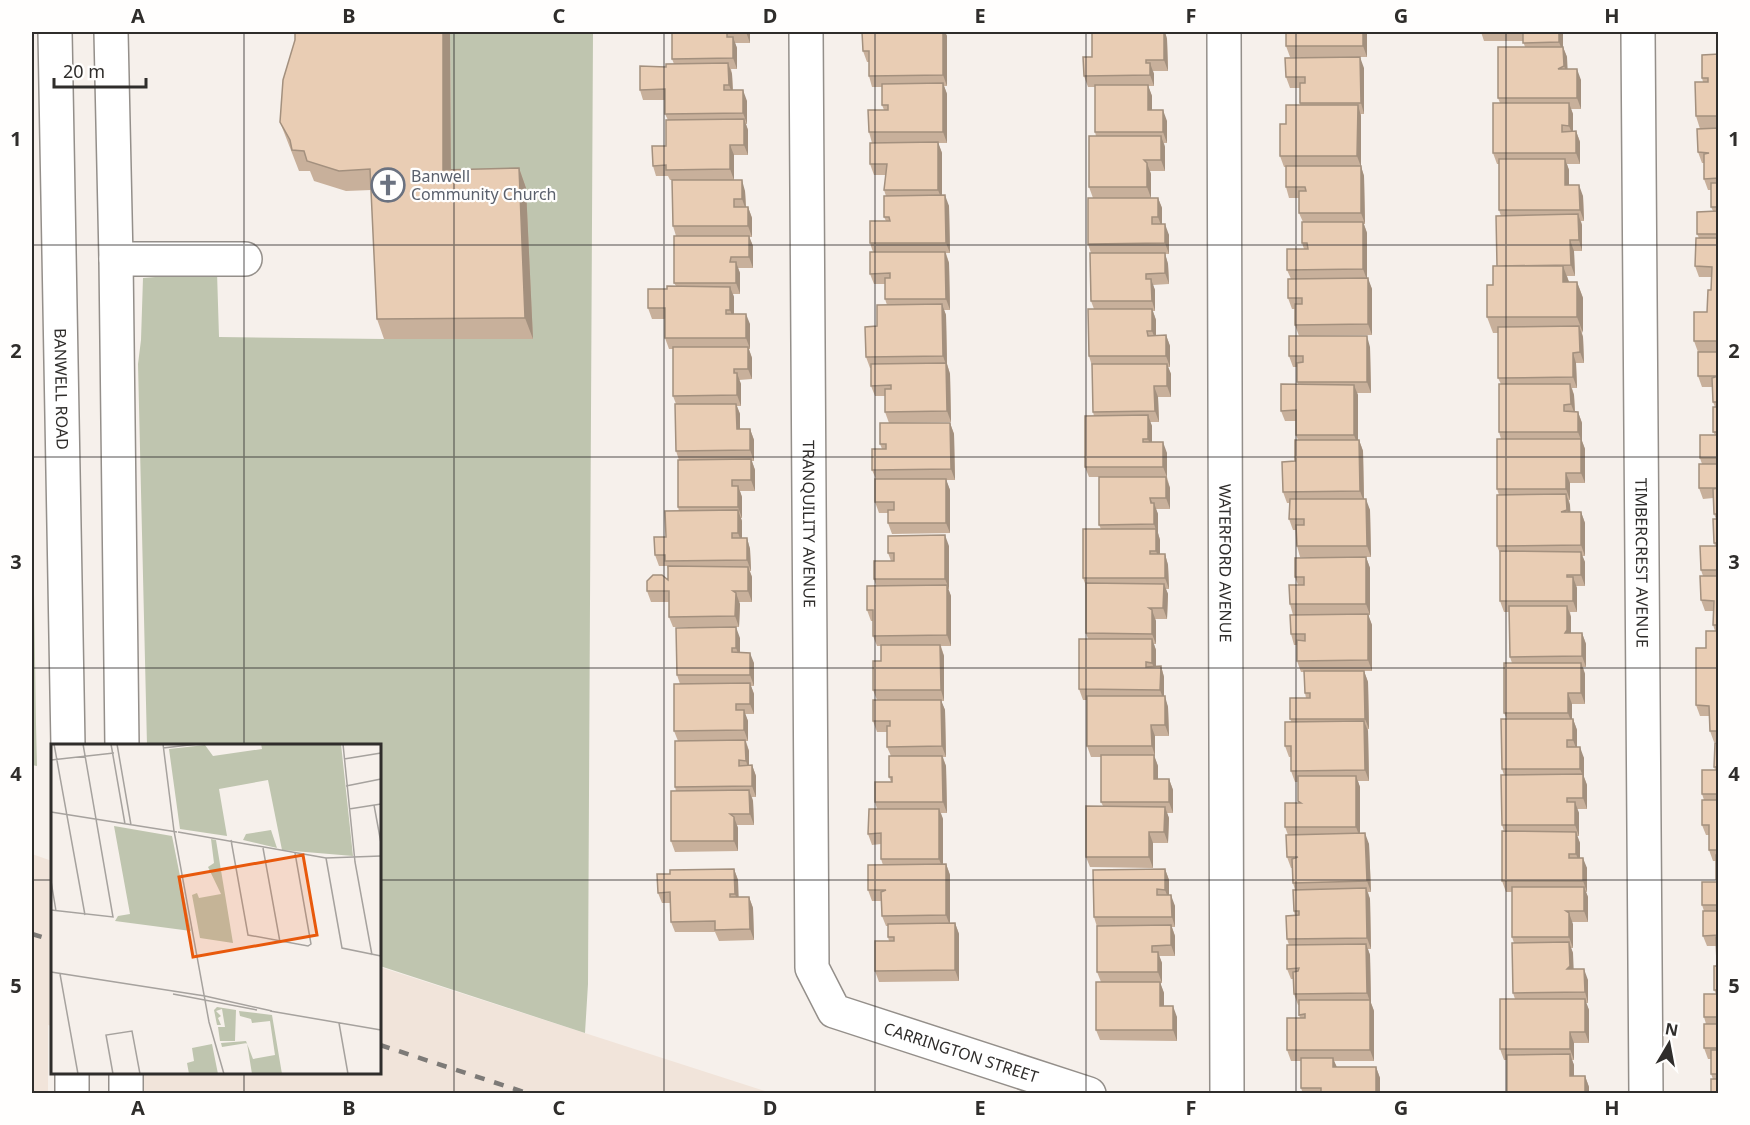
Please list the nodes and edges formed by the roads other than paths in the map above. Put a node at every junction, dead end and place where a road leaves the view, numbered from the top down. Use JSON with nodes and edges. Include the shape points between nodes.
{"nodes":[{"id":1,"x":55,"y":32,"type":"edge"},
{"id":2,"x":111,"y":32,"type":"edge"},
{"id":3,"x":806,"y":32,"type":"edge"},
{"id":4,"x":1224,"y":32,"type":"edge"},
{"id":5,"x":1638,"y":32,"type":"edge"},
{"id":6,"x":116,"y":259,"type":"junction"},
{"id":7,"x":245,"y":259,"type":"dead end"},
{"id":8,"x":68,"y":744,"type":"edge"},
{"id":9,"x":122,"y":744,"type":"edge"},
{"id":10,"x":834,"y":1011,"type":"joint"},
{"id":11,"x":72,"y":1074,"type":"edge"},
{"id":12,"x":126,"y":1074,"type":"edge"},
{"id":13,"x":72,"y":1094,"type":"edge"},
{"id":14,"x":126,"y":1094,"type":"edge"},
{"id":15,"x":1089,"y":1094,"type":"edge"},
{"id":16,"x":1227,"y":1094,"type":"edge"},
{"id":17,"x":1646,"y":1094,"type":"edge"}],
"edges":[{"from":1,"to":8,"type":"street","name":"BANWELL ROAD"},
{"from":2,"to":6,"type":"street"},
{"from":3,"to":10,"type":"street","name":"TRANQUILITY AVENUE","via":[[812,968]]},
{"from":4,"to":16,"type":"street","name":"WATERFORD AVENUE"},
{"from":5,"to":17,"type":"street","name":"TIMBERCREST AVENUE"},
{"from":6,"to":7,"type":"street"},
{"from":6,"to":9,"type":"street"},
{"from":10,"to":15,"type":"street","name":"CARRINGTON STREET"},
{"from":11,"to":13,"type":"street"},
{"from":12,"to":14,"type":"street"}]}
